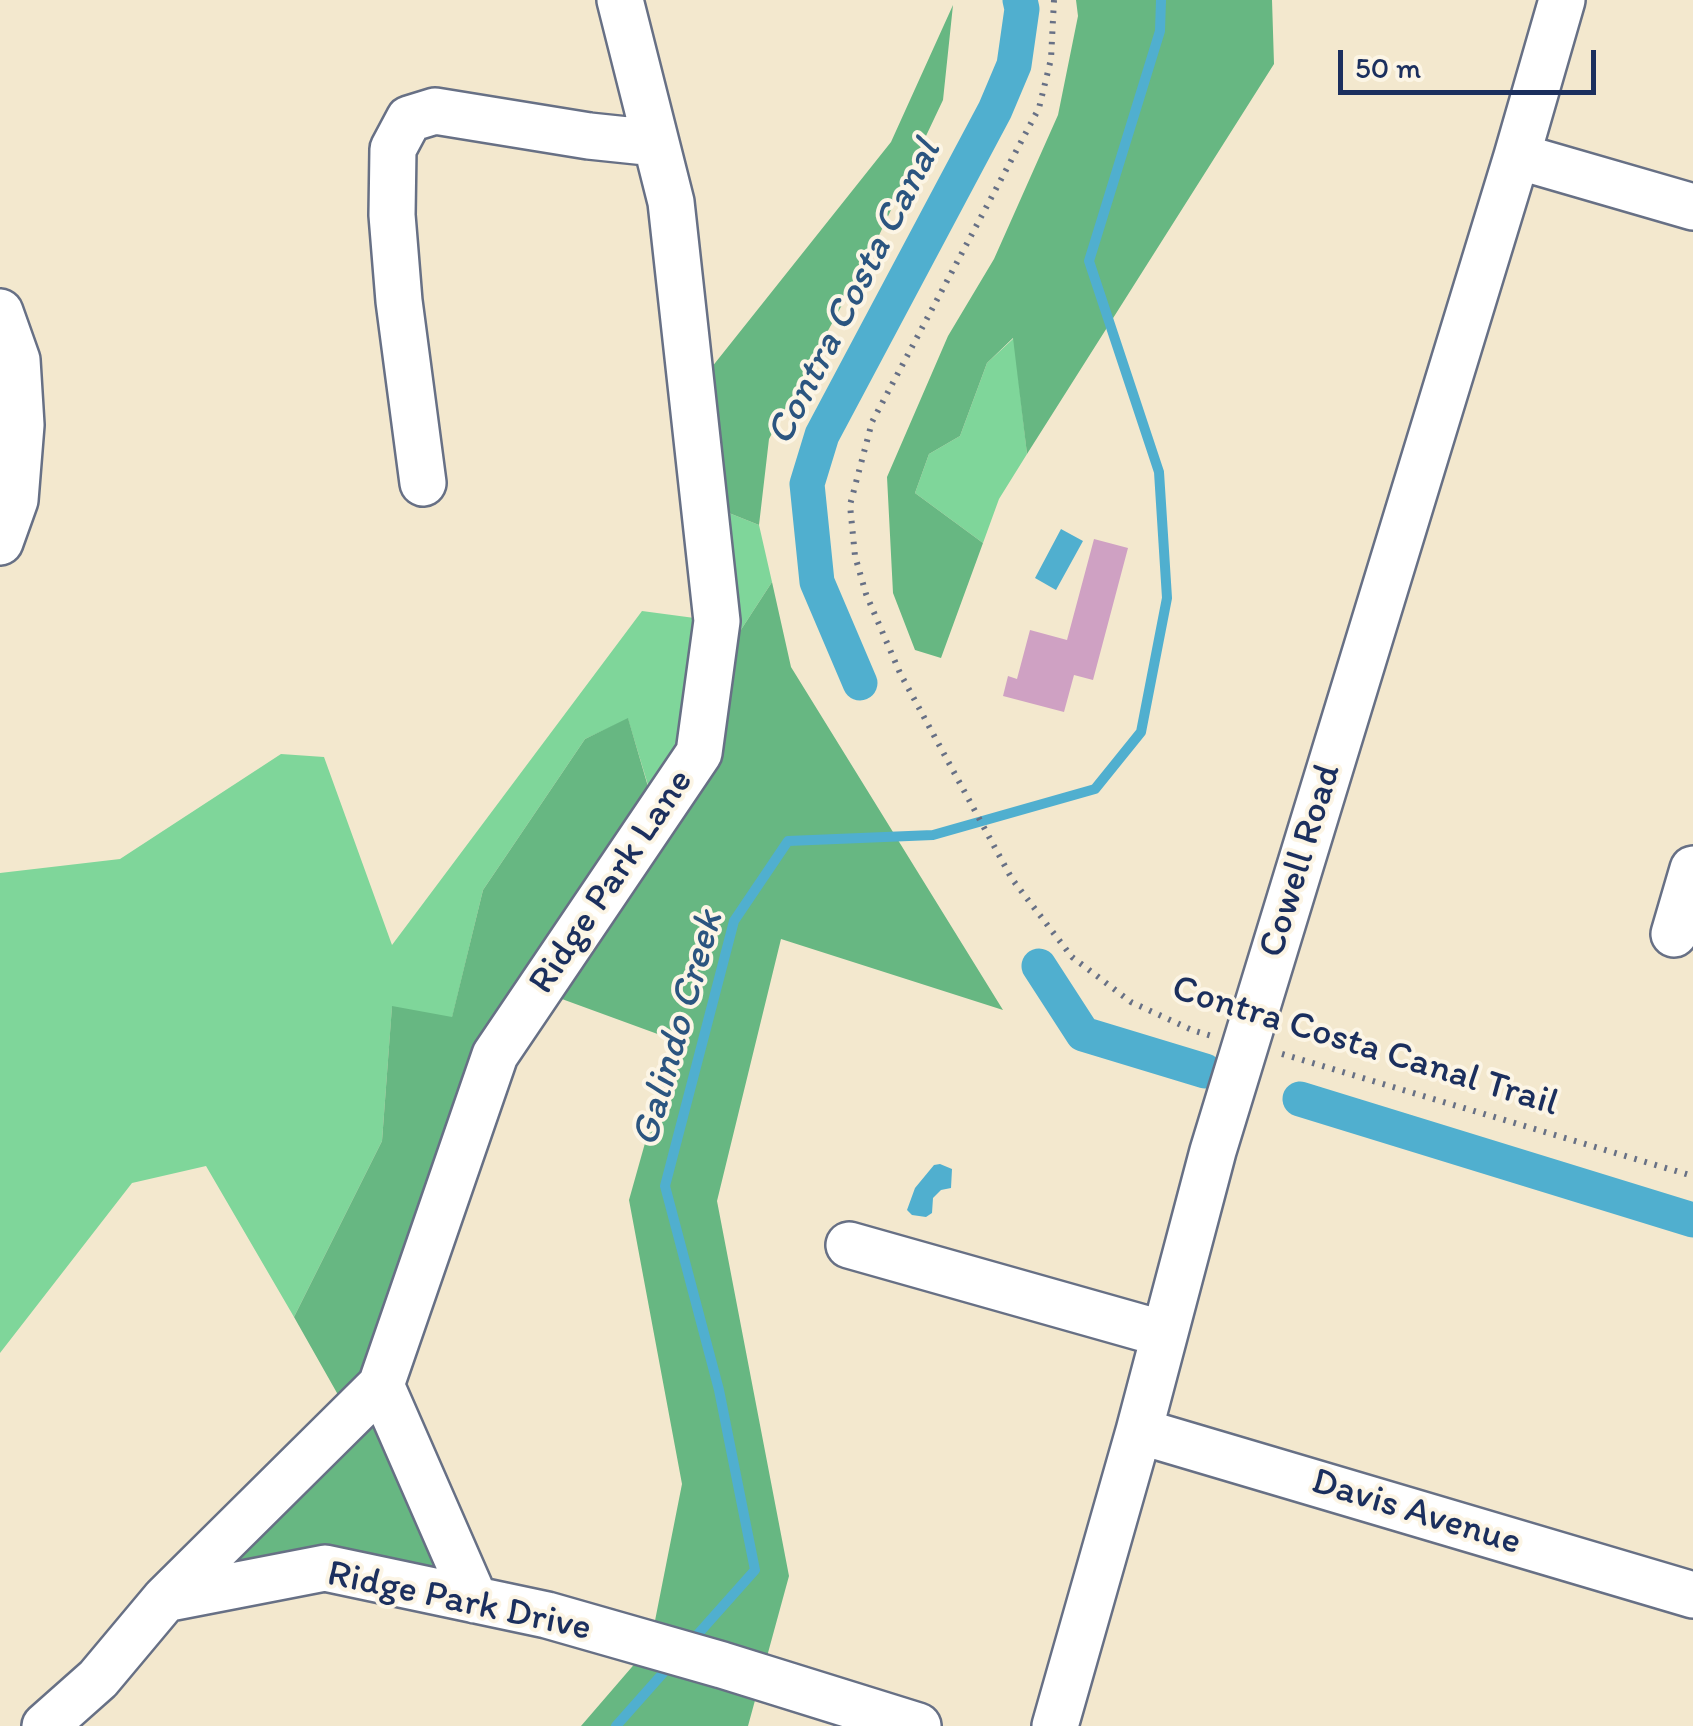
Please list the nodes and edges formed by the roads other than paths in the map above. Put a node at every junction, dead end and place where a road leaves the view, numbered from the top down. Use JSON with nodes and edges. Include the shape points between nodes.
{"nodes":[{"id":1,"x":620,"y":0,"type":"edge"},
{"id":2,"x":1562,"y":0,"type":"edge"},
{"id":3,"x":656,"y":143,"type":"junction"},
{"id":4,"x":1518,"y":156,"type":"junction"},
{"id":5,"x":1693,"y":207,"type":"edge"},
{"id":6,"x":0,"y":312,"type":"edge"},
{"id":7,"x":423,"y":483,"type":"dead end"},
{"id":8,"x":0,"y":542,"type":"edge"},
{"id":9,"x":1693,"y":869,"type":"edge"},
{"id":10,"x":1674,"y":934,"type":"dead end"},
{"id":11,"x":849,"y":1245,"type":"dead end"},
{"id":12,"x":1164,"y":1334,"type":"junction"},
{"id":13,"x":381,"y":1386,"type":"junction"},
{"id":14,"x":1139,"y":1431,"type":"junction"},
{"id":15,"x":1693,"y":1595,"type":"edge"},
{"id":16,"x":165,"y":1599,"type":"junction"},
{"id":17,"x":475,"y":1600,"type":"junction"},
{"id":18,"x":45,"y":1726,"type":"edge"},
{"id":19,"x":918,"y":1726,"type":"edge"},
{"id":20,"x":1055,"y":1726,"type":"edge"}],
"edges":[{"from":1,"to":3,"type":"street","name":"Ridge Park Lane"},
{"from":2,"to":4,"type":"street","name":"Cowell Road"},
{"from":3,"to":7,"type":"street","via":[[435,111],[409,119],[393,148],[392,214]]},
{"from":3,"to":13,"type":"street","name":"Ridge Park Lane","via":[[671,202],[718,622],[698,754],[496,1055]]},
{"from":4,"to":5,"type":"street"},
{"from":4,"to":12,"type":"street","name":"Cowell Road","via":[[1245,1044]]},
{"from":6,"to":8,"type":"street","via":[[17,360],[21,424],[15,500]]},
{"from":9,"to":10,"type":"street"},
{"from":11,"to":12,"type":"street"},
{"from":12,"to":14,"type":"street","name":"Cowell Road"},
{"from":13,"to":16,"type":"street","name":"Ridge Park Lane"},
{"from":13,"to":17,"type":"street"},
{"from":14,"to":15,"type":"street","name":"Davis Avenue"},
{"from":14,"to":20,"type":"street","name":"Cowell Road"},
{"from":16,"to":17,"type":"street","name":"Ridge Park Drive","via":[[325,1568]]},
{"from":16,"to":18,"type":"street","via":[[98,1679]]},
{"from":17,"to":19,"type":"street","name":"Ridge Park Drive","via":[[722,1664]]}]}
